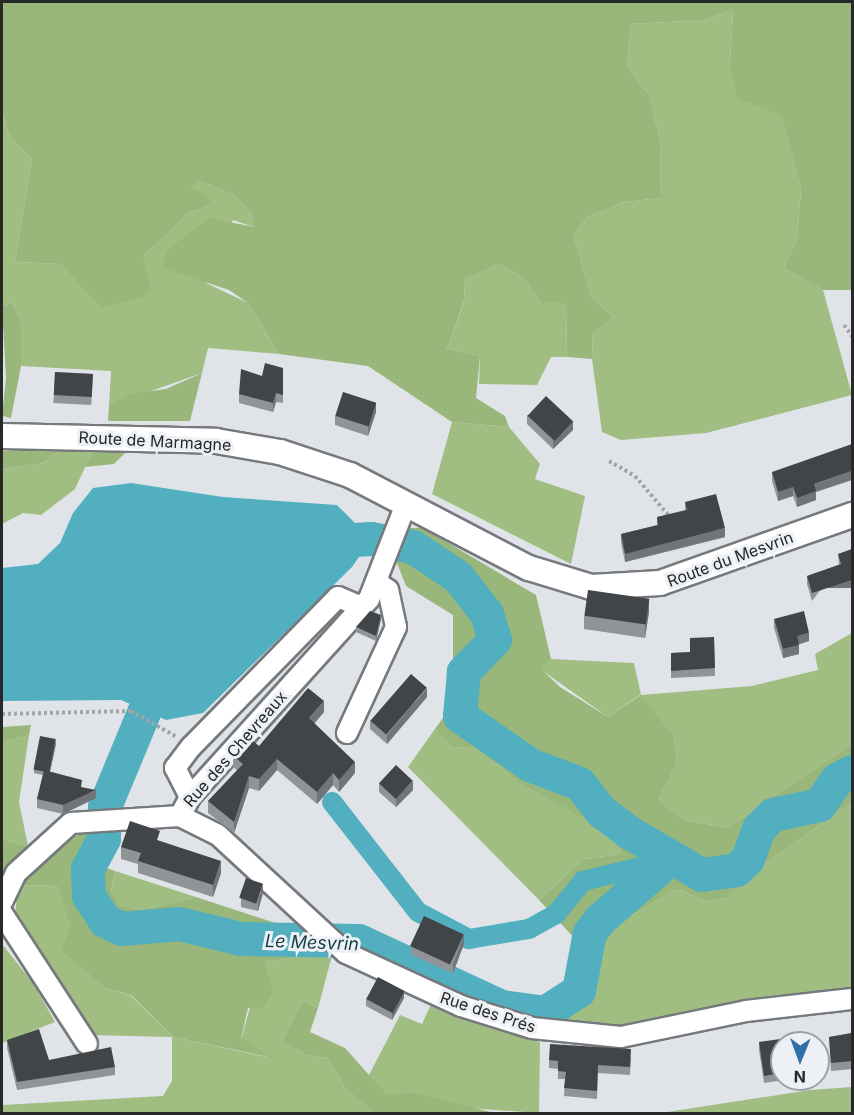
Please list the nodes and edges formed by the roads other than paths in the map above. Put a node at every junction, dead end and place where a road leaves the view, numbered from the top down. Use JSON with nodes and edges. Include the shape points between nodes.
{"nodes":[{"id":1,"x":2,"y":435,"type":"edge"},
{"id":2,"x":401,"y":515,"type":"junction"},
{"id":3,"x":852,"y":515,"type":"edge"},
{"id":4,"x":376,"y":582,"type":"junction"},
{"id":5,"x":362,"y":607,"type":"junction"},
{"id":6,"x":347,"y":733,"type":"dead end"},
{"id":7,"x":190,"y":797,"type":"junction"},
{"id":8,"x":180,"y":816,"type":"junction"},
{"id":9,"x":2,"y":902,"type":"edge"},
{"id":10,"x":2,"y":913,"type":"edge"},
{"id":11,"x":852,"y":999,"type":"edge"},
{"id":12,"x":87,"y":1044,"type":"dead end"}],
"edges":[{"from":1,"to":2,"type":"main road","name":"Route de Marmagne","via":[[216,441],[280,452],[350,475]]},
{"from":2,"to":3,"type":"main road","name":"Route du Mesvrin","via":[[563,581],[623,588],[660,583]]},
{"from":2,"to":4,"type":"street","name":"Rue des Chevreaux"},
{"from":4,"to":5,"type":"street","name":"Rue des Chevreaux"},
{"from":4,"to":6,"type":"street","via":[[388,590],[396,627]]},
{"from":5,"to":7,"type":"street","name":"Rue des Chevreaux"},
{"from":5,"to":7,"type":"street","via":[[338,597],[191,747],[175,768]]},
{"from":7,"to":8,"type":"street","name":"Rue des Chevreaux"},
{"from":8,"to":9,"type":"street","name":"Rue des Chevreaux","via":[[71,823],[48,839],[16,873]]},
{"from":8,"to":11,"type":"street","name":"Rue des Prés","via":[[218,835],[346,953],[461,1006],[578,1036],[621,1037],[746,1011]]},
{"from":10,"to":12,"type":"street"}]}
